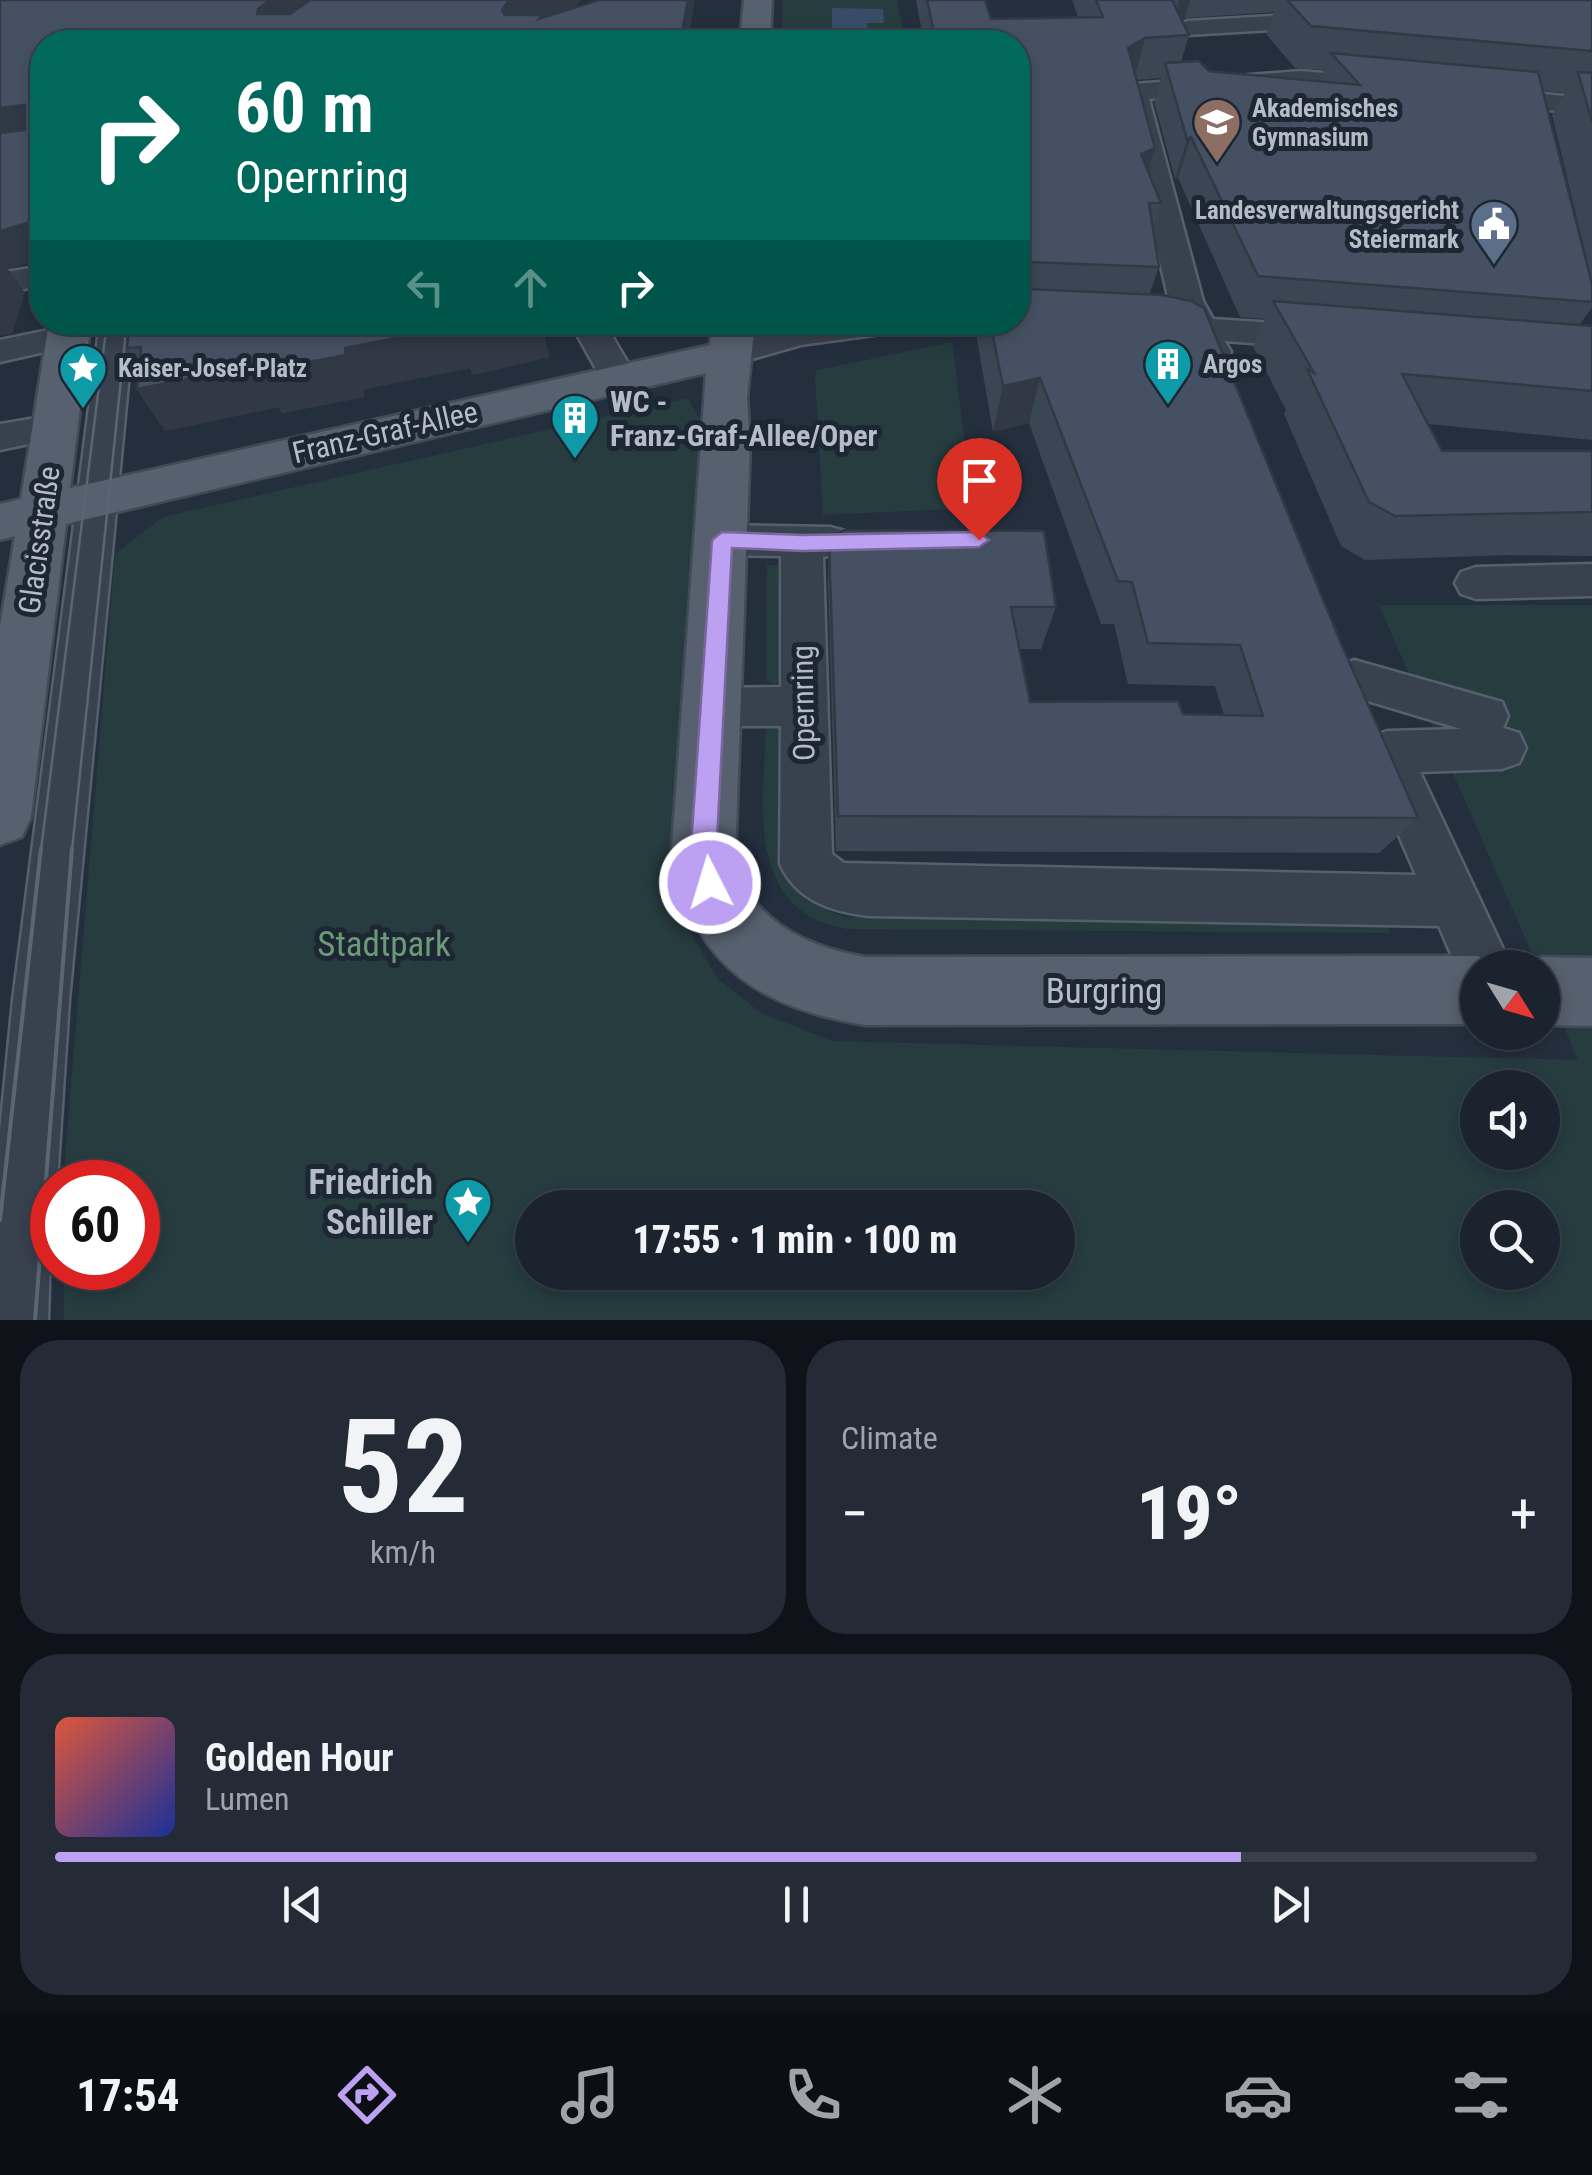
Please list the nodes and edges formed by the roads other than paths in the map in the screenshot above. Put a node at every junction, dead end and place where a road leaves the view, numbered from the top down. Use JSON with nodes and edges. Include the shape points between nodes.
{"nodes":[{"id":1,"x":758,"y":0,"type":"edge"},
{"id":2,"x":756,"y":30,"type":"edge"},
{"id":3,"x":1350,"y":30,"type":"edge"},
{"id":4,"x":1230,"y":85,"type":"junction"},
{"id":5,"x":1394,"y":88,"type":"edge"},
{"id":6,"x":1459,"y":94,"type":"edge"},
{"id":7,"x":1592,"y":107,"type":"edge"},
{"id":8,"x":30,"y":278,"type":"edge"},
{"id":9,"x":0,"y":283,"type":"edge"},
{"id":10,"x":1138,"y":325,"type":"edge"},
{"id":11,"x":1204,"y":329,"type":"junction"},
{"id":12,"x":52,"y":335,"type":"edge"},
{"id":13,"x":68,"y":335,"type":"edge"},
{"id":14,"x":115,"y":335,"type":"edge"},
{"id":15,"x":594,"y":335,"type":"edge"},
{"id":16,"x":799,"y":335,"type":"edge"},
{"id":17,"x":732,"y":338,"type":"edge"},
{"id":18,"x":1352,"y":340,"type":"edge"},
{"id":19,"x":0,"y":350,"type":"edge"},
{"id":20,"x":618,"y":377,"type":"junction"},
{"id":21,"x":1230,"y":389,"type":"edge"},
{"id":22,"x":54,"y":427,"type":"junction"},
{"id":23,"x":0,"y":438,"type":"edge"},
{"id":24,"x":96,"y":502,"type":"junction"},
{"id":25,"x":20,"y":518,"type":"edge"},
{"id":26,"x":722,"y":540,"type":"junction"},
{"id":27,"x":872,"y":542,"type":"edge"},
{"id":28,"x":802,"y":543,"type":"junction"},
{"id":29,"x":1592,"y":580,"type":"edge"},
{"id":30,"x":1476,"y":583,"type":"dead end"},
{"id":31,"x":803,"y":706,"type":"junction"},
{"id":32,"x":712,"y":707,"type":"junction"},
{"id":33,"x":1387,"y":752,"type":"junction"},
{"id":34,"x":0,"y":817,"type":"edge"},
{"id":35,"x":1454,"y":901,"type":"junction"},
{"id":36,"x":1476,"y":950,"type":"edge"},
{"id":37,"x":1460,"y":990,"type":"edge"},
{"id":38,"x":1560,"y":991,"type":"edge"},
{"id":39,"x":1592,"y":992,"type":"edge"},
{"id":40,"x":15,"y":1320,"type":"edge"}],
"edges":[{"from":1,"to":2,"type":"main road"},
{"from":3,"to":4,"type":"street","via":[[1305,21],[1181,21]]},
{"from":4,"to":5,"type":"street","via":[[1302,79]]},
{"from":4,"to":11,"type":"street","via":[[1134,92],[1133,101],[1186,302]]},
{"from":6,"to":7,"type":"street","via":[[1534,112]]},
{"from":8,"to":9,"type":"street"},
{"from":10,"to":11,"type":"street"},
{"from":11,"to":18,"type":"street"},
{"from":11,"to":21,"type":"street"},
{"from":12,"to":19,"type":"street"},
{"from":13,"to":22,"type":"main road","name":"Glacisstraße"},
{"from":14,"to":24,"type":"street"},
{"from":15,"to":20,"type":"street"},
{"from":16,"to":17,"type":"street"},
{"from":17,"to":20,"type":"main road","name":"Franz-Graf-Allee"},
{"from":17,"to":26,"type":"main road"},
{"from":20,"to":24,"type":"main road","name":"Franz-Graf-Allee"},
{"from":22,"to":23,"type":"street"},
{"from":22,"to":25,"type":"main road","name":"Glacisstraße"},
{"from":24,"to":25,"type":"main road","name":"Franz-Graf-Allee"},
{"from":24,"to":40,"type":"street","via":[[41,1000]]},
{"from":25,"to":34,"type":"main road","name":"Glacisstraße","via":[[37,556]]},
{"from":26,"to":28,"type":"street"},
{"from":26,"to":32,"type":"main road"},
{"from":27,"to":28,"type":"street"},
{"from":28,"to":31,"type":"street","name":"Opernring"},
{"from":29,"to":30,"type":"street"},
{"from":31,"to":32,"type":"street"},
{"from":31,"to":35,"type":"street","name":"Opernring","via":[[806,864],[820,880],[842,888]]},
{"from":32,"to":37,"type":"main road","name":"Burgring","via":[[703,861],[716,904],[783,969],[821,986],[865,992]]},
{"from":33,"to":33,"type":"street","via":[[1493,732],[1346,661]]},
{"from":33,"to":35,"type":"street"},
{"from":35,"to":36,"type":"street"},
{"from":38,"to":39,"type":"main road"}]}
